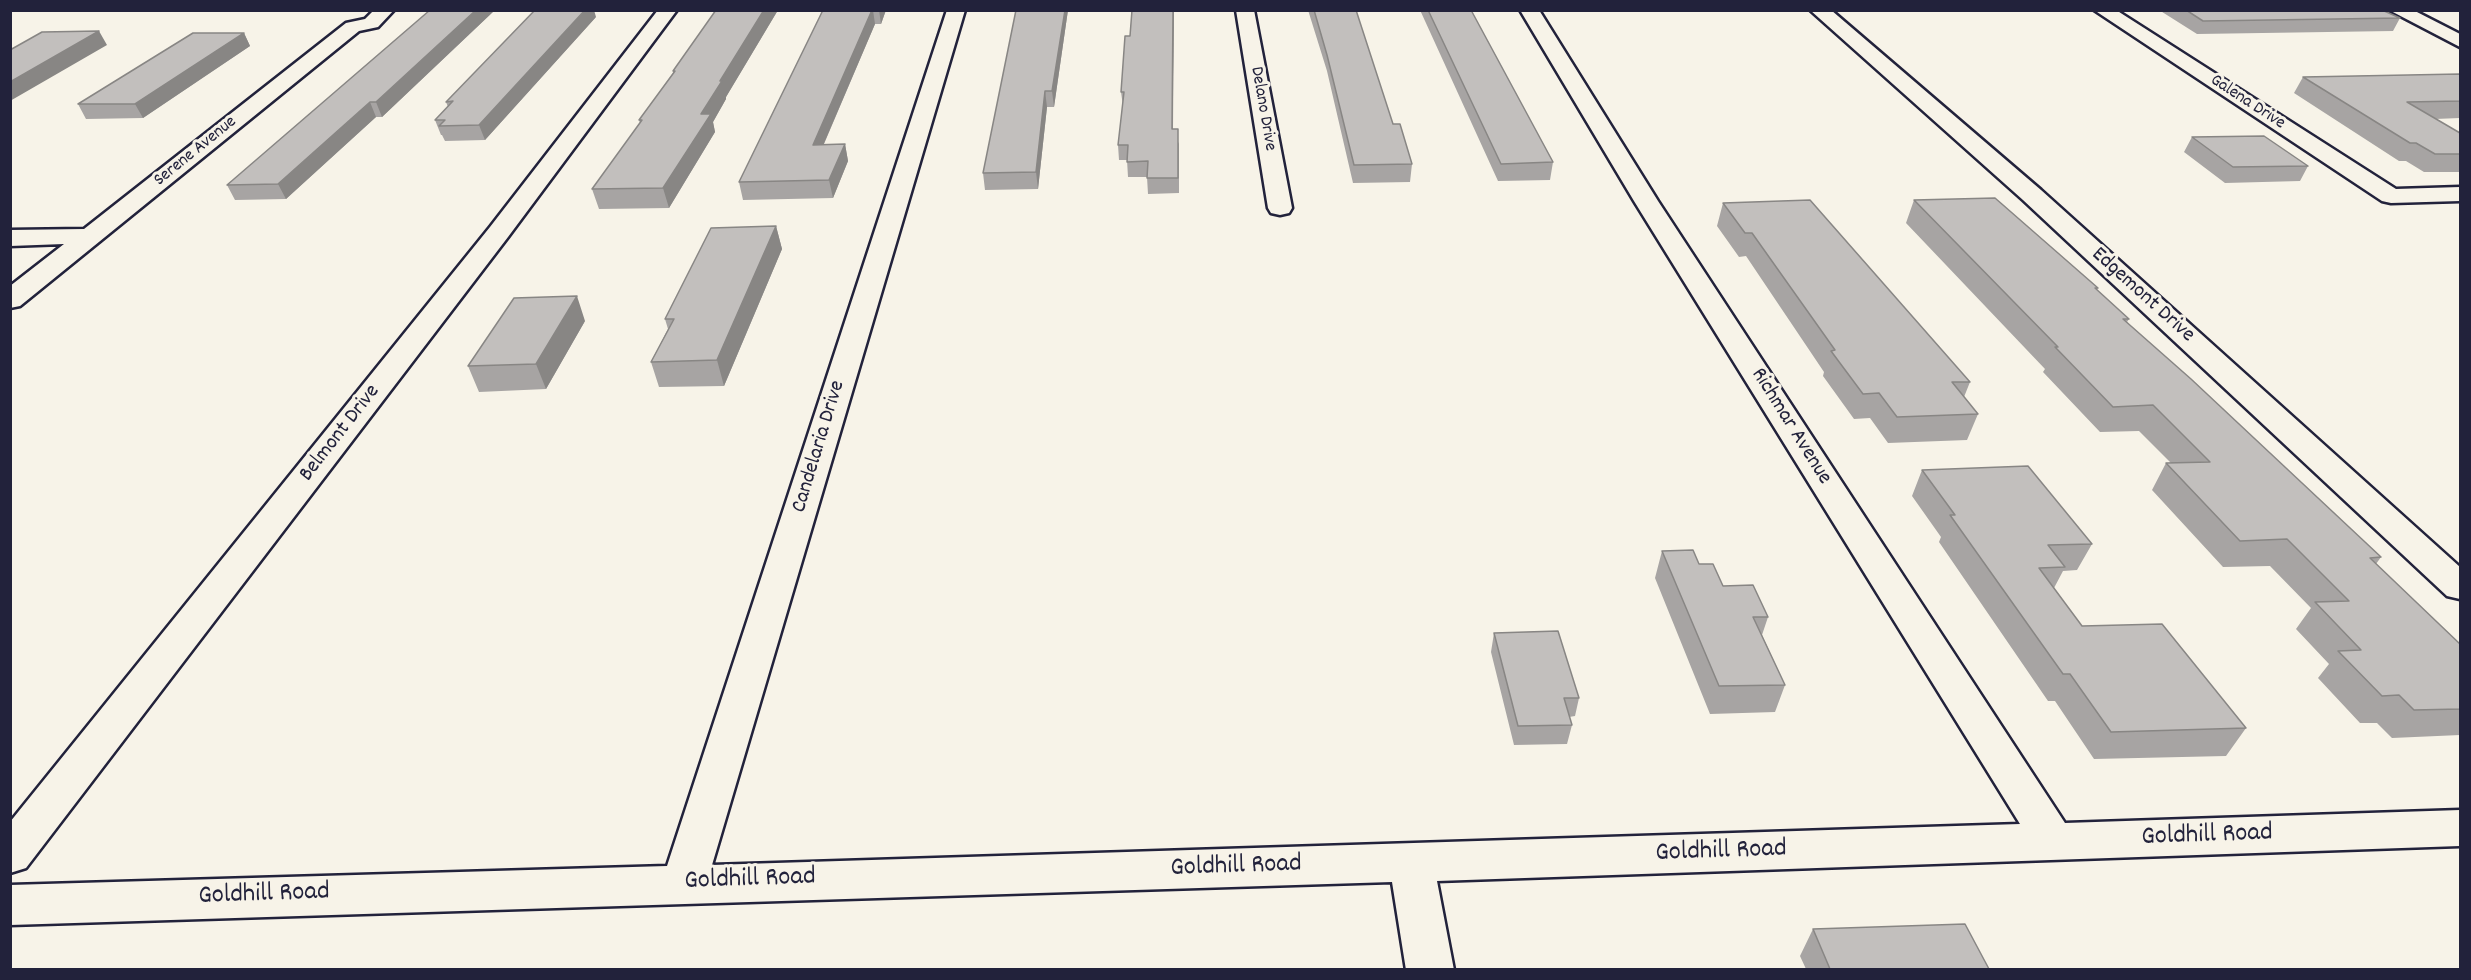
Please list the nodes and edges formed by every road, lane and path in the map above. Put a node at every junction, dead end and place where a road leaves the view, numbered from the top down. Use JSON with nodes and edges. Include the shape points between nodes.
{"nodes":[{"id":1,"x":385,"y":10,"type":"edge"},
{"id":2,"x":668,"y":10,"type":"edge"},
{"id":3,"x":956,"y":10,"type":"edge"},
{"id":4,"x":1245,"y":10,"type":"edge"},
{"id":5,"x":1529,"y":10,"type":"edge"},
{"id":6,"x":1819,"y":10,"type":"edge"},
{"id":7,"x":2103,"y":10,"type":"edge"},
{"id":8,"x":2398,"y":10,"type":"edge"},
{"id":9,"x":359,"y":19,"type":"edge"},
{"id":10,"x":2460,"y":41,"type":"edge"},
{"id":11,"x":2460,"y":194,"type":"edge"},
{"id":12,"x":1280,"y":208,"type":"dead end"},
{"id":13,"x":92,"y":236,"type":"junction"},
{"id":14,"x":10,"y":238,"type":"edge"},
{"id":15,"x":10,"y":300,"type":"edge"},
{"id":16,"x":2460,"y":587,"type":"edge"},
{"id":17,"x":2460,"y":828,"type":"edge"},
{"id":18,"x":2054,"y":842,"type":"junction"},
{"id":19,"x":10,"y":855,"type":"edge"},
{"id":20,"x":1411,"y":863,"type":"junction"},
{"id":21,"x":684,"y":882,"type":"junction"},
{"id":22,"x":10,"y":904,"type":"edge"},
{"id":23,"x":1430,"y":969,"type":"edge"}],
"edges":[{"from":1,"to":9,"type":"street","name":"Serene Avenue","via":[[371,23]]},
{"from":2,"to":19,"type":"street","name":"Belmont Drive","via":[[499,232]]},
{"from":3,"to":21,"type":"street","name":"Candelaria Drive"},
{"from":4,"to":12,"type":"street","name":"Delano Drive"},
{"from":5,"to":18,"type":"street","name":"Richmar Avenue"},
{"from":6,"to":16,"type":"street","name":"Edgemont Drive","via":[[2032,195]]},
{"from":7,"to":11,"type":"street","name":"Galena Drive","via":[[2391,196]]},
{"from":8,"to":10,"type":"street"},
{"from":9,"to":13,"type":"street","name":"Serene Avenue"},
{"from":13,"to":14,"type":"street"},
{"from":13,"to":15,"type":"street","name":"Serene Avenue"},
{"from":17,"to":18,"type":"street","name":"Goldhill Road"},
{"from":18,"to":20,"type":"street","name":"Goldhill Road"},
{"from":20,"to":21,"type":"street","name":"Goldhill Road"},
{"from":20,"to":23,"type":"street"},
{"from":21,"to":22,"type":"street","name":"Goldhill Road"}]}
